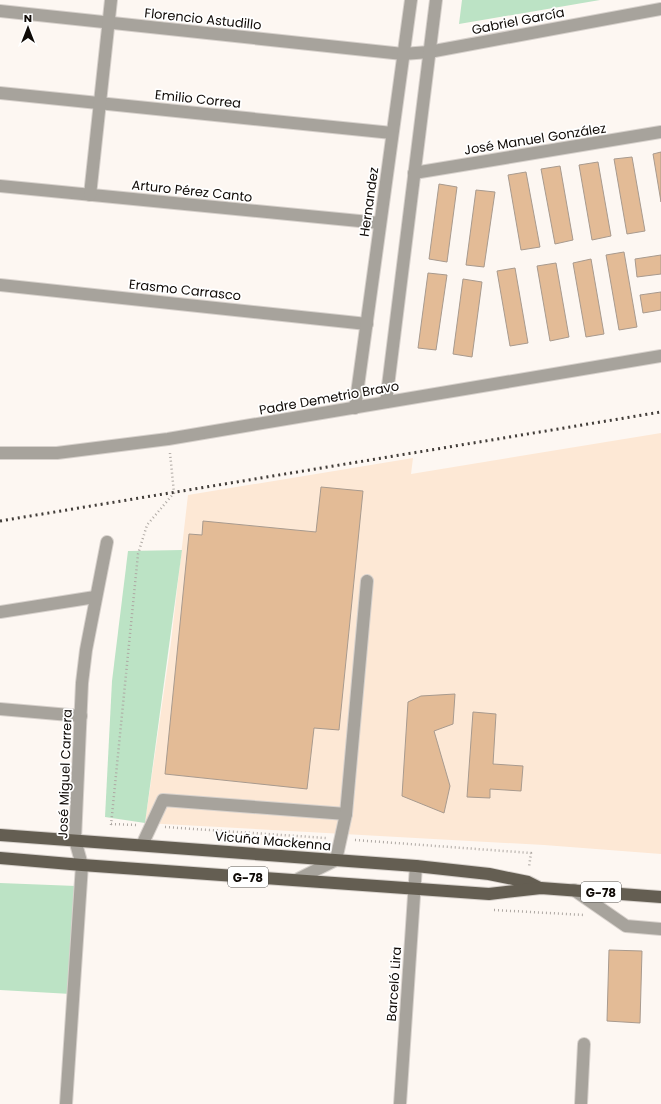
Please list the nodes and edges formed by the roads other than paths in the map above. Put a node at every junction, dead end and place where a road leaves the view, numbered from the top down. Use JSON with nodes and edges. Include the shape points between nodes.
{"nodes":[{"id":1,"x":111,"y":0,"type":"edge"},
{"id":2,"x":411,"y":0,"type":"edge"},
{"id":3,"x":436,"y":0,"type":"edge"},
{"id":4,"x":661,"y":9,"type":"edge"},
{"id":5,"x":0,"y":11,"type":"edge"},
{"id":6,"x":109,"y":23,"type":"junction"},
{"id":7,"x":429,"y":52,"type":"junction"},
{"id":8,"x":403,"y":54,"type":"junction"},
{"id":9,"x":0,"y":93,"type":"edge"},
{"id":10,"x":100,"y":103,"type":"junction"},
{"id":11,"x":661,"y":132,"type":"edge"},
{"id":12,"x":392,"y":133,"type":"junction"},
{"id":13,"x":414,"y":173,"type":"junction"},
{"id":14,"x":0,"y":186,"type":"edge"},
{"id":15,"x":90,"y":195,"type":"junction"},
{"id":16,"x":380,"y":223,"type":"junction"},
{"id":17,"x":0,"y":285,"type":"edge"},
{"id":18,"x":367,"y":324,"type":"junction"},
{"id":19,"x":661,"y":356,"type":"edge"},
{"id":20,"x":386,"y":402,"type":"junction"},
{"id":21,"x":355,"y":408,"type":"junction"},
{"id":22,"x":0,"y":453,"type":"edge"},
{"id":23,"x":107,"y":542,"type":"dead end"},
{"id":24,"x":366,"y":581,"type":"dead end"},
{"id":25,"x":95,"y":597,"type":"junction"},
{"id":26,"x":0,"y":612,"type":"edge"},
{"id":27,"x":0,"y":709,"type":"edge"},
{"id":28,"x":81,"y":716,"type":"junction"},
{"id":29,"x":346,"y":814,"type":"junction"},
{"id":30,"x":0,"y":835,"type":"edge"},
{"id":31,"x":74,"y":840,"type":"junction"},
{"id":32,"x":142,"y":845,"type":"junction"},
{"id":33,"x":0,"y":858,"type":"edge"},
{"id":34,"x":336,"y":860,"type":"junction"},
{"id":35,"x":82,"y":865,"type":"junction"},
{"id":36,"x":416,"y":866,"type":"junction"},
{"id":37,"x":296,"y":880,"type":"junction"},
{"id":38,"x":541,"y":888,"type":"junction"},
{"id":39,"x":414,"y":889,"type":"junction"},
{"id":40,"x":574,"y":890,"type":"junction"},
{"id":41,"x":661,"y":897,"type":"edge"},
{"id":42,"x":661,"y":929,"type":"edge"},
{"id":43,"x":584,"y":1044,"type":"dead end"},
{"id":44,"x":66,"y":1104,"type":"edge"},
{"id":45,"x":400,"y":1104,"type":"edge"},
{"id":46,"x":581,"y":1104,"type":"edge"}],
"edges":[{"from":1,"to":6,"type":"street"},
{"from":2,"to":8,"type":"street","name":"Hernandez"},
{"from":3,"to":7,"type":"street"},
{"from":4,"to":7,"type":"street","name":"Gabriel García"},
{"from":5,"to":6,"type":"street","name":"Florencio Astudillo"},
{"from":6,"to":8,"type":"street","name":"Florencio Astudillo"},
{"from":6,"to":10,"type":"street"},
{"from":7,"to":8,"type":"street","name":"Gabriel García"},
{"from":7,"to":13,"type":"street"},
{"from":8,"to":12,"type":"street","name":"Hernandez"},
{"from":9,"to":10,"type":"street","name":"Emilio Correa"},
{"from":10,"to":12,"type":"street","name":"Emilio Correa"},
{"from":10,"to":15,"type":"street"},
{"from":11,"to":13,"type":"street","name":"José Manuel González"},
{"from":12,"to":16,"type":"street","name":"Hernandez"},
{"from":13,"to":20,"type":"street"},
{"from":14,"to":15,"type":"street","name":"Arturo Pérez Canto"},
{"from":15,"to":16,"type":"street","name":"Arturo Pérez Canto"},
{"from":16,"to":18,"type":"street","name":"Hernandez"},
{"from":17,"to":18,"type":"street","name":"Erasmo Carrasco"},
{"from":18,"to":21,"type":"street","name":"Hernandez"},
{"from":19,"to":20,"type":"street","name":"Padre Demetrio Bravo"},
{"from":20,"to":21,"type":"street","name":"Padre Demetrio Bravo"},
{"from":21,"to":22,"type":"street","name":"Padre Demetrio Bravo","via":[[168,439],[57,453]]},
{"from":23,"to":25,"type":"street","name":"José Miguel Carrera"},
{"from":24,"to":29,"type":"street"},
{"from":25,"to":26,"type":"street"},
{"from":25,"to":28,"type":"street","name":"José Miguel Carrera","via":[[86,650]]},
{"from":27,"to":28,"type":"street"},
{"from":28,"to":31,"type":"street","name":"José Miguel Carrera"},
{"from":29,"to":32,"type":"street","via":[[163,800]]},
{"from":29,"to":34,"type":"street"},
{"from":30,"to":31,"type":"main road","name":"Vicuña Mackenna","number":"G-78"},
{"from":31,"to":32,"type":"main road","name":"Vicuña Mackenna","number":"G-78"},
{"from":31,"to":35,"type":"street","name":"José Miguel Carrera"},
{"from":32,"to":34,"type":"main road","name":"Vicuña Mackenna","number":"G-78"},
{"from":33,"to":35,"type":"main road","name":"Vicuña Mackenna","number":"G-78"},
{"from":34,"to":36,"type":"main road","name":"Vicuña Mackenna","number":"G-78"},
{"from":34,"to":37,"type":"street"},
{"from":35,"to":37,"type":"main road","name":"Vicuña Mackenna","number":"G-78"},
{"from":35,"to":44,"type":"street","name":"José Miguel Carrera"},
{"from":36,"to":38,"type":"main road","name":"Vicuña Mackenna","number":"G-78","via":[[489,874],[528,882]]},
{"from":36,"to":39,"type":"street","name":"Barceló Lira"},
{"from":37,"to":39,"type":"main road","name":"Vicuña Mackenna","number":"G-78"},
{"from":38,"to":39,"type":"main road","name":"Vicuña Mackenna","number":"G-78","via":[[489,894]]},
{"from":38,"to":40,"type":"main road","name":"Vicuña Mackenna","number":"G-78"},
{"from":39,"to":45,"type":"street","name":"Barceló Lira"},
{"from":40,"to":41,"type":"main road","name":"Vicuña Mackenna","number":"G-78"},
{"from":40,"to":42,"type":"street","via":[[626,926]]},
{"from":43,"to":46,"type":"street"}]}
